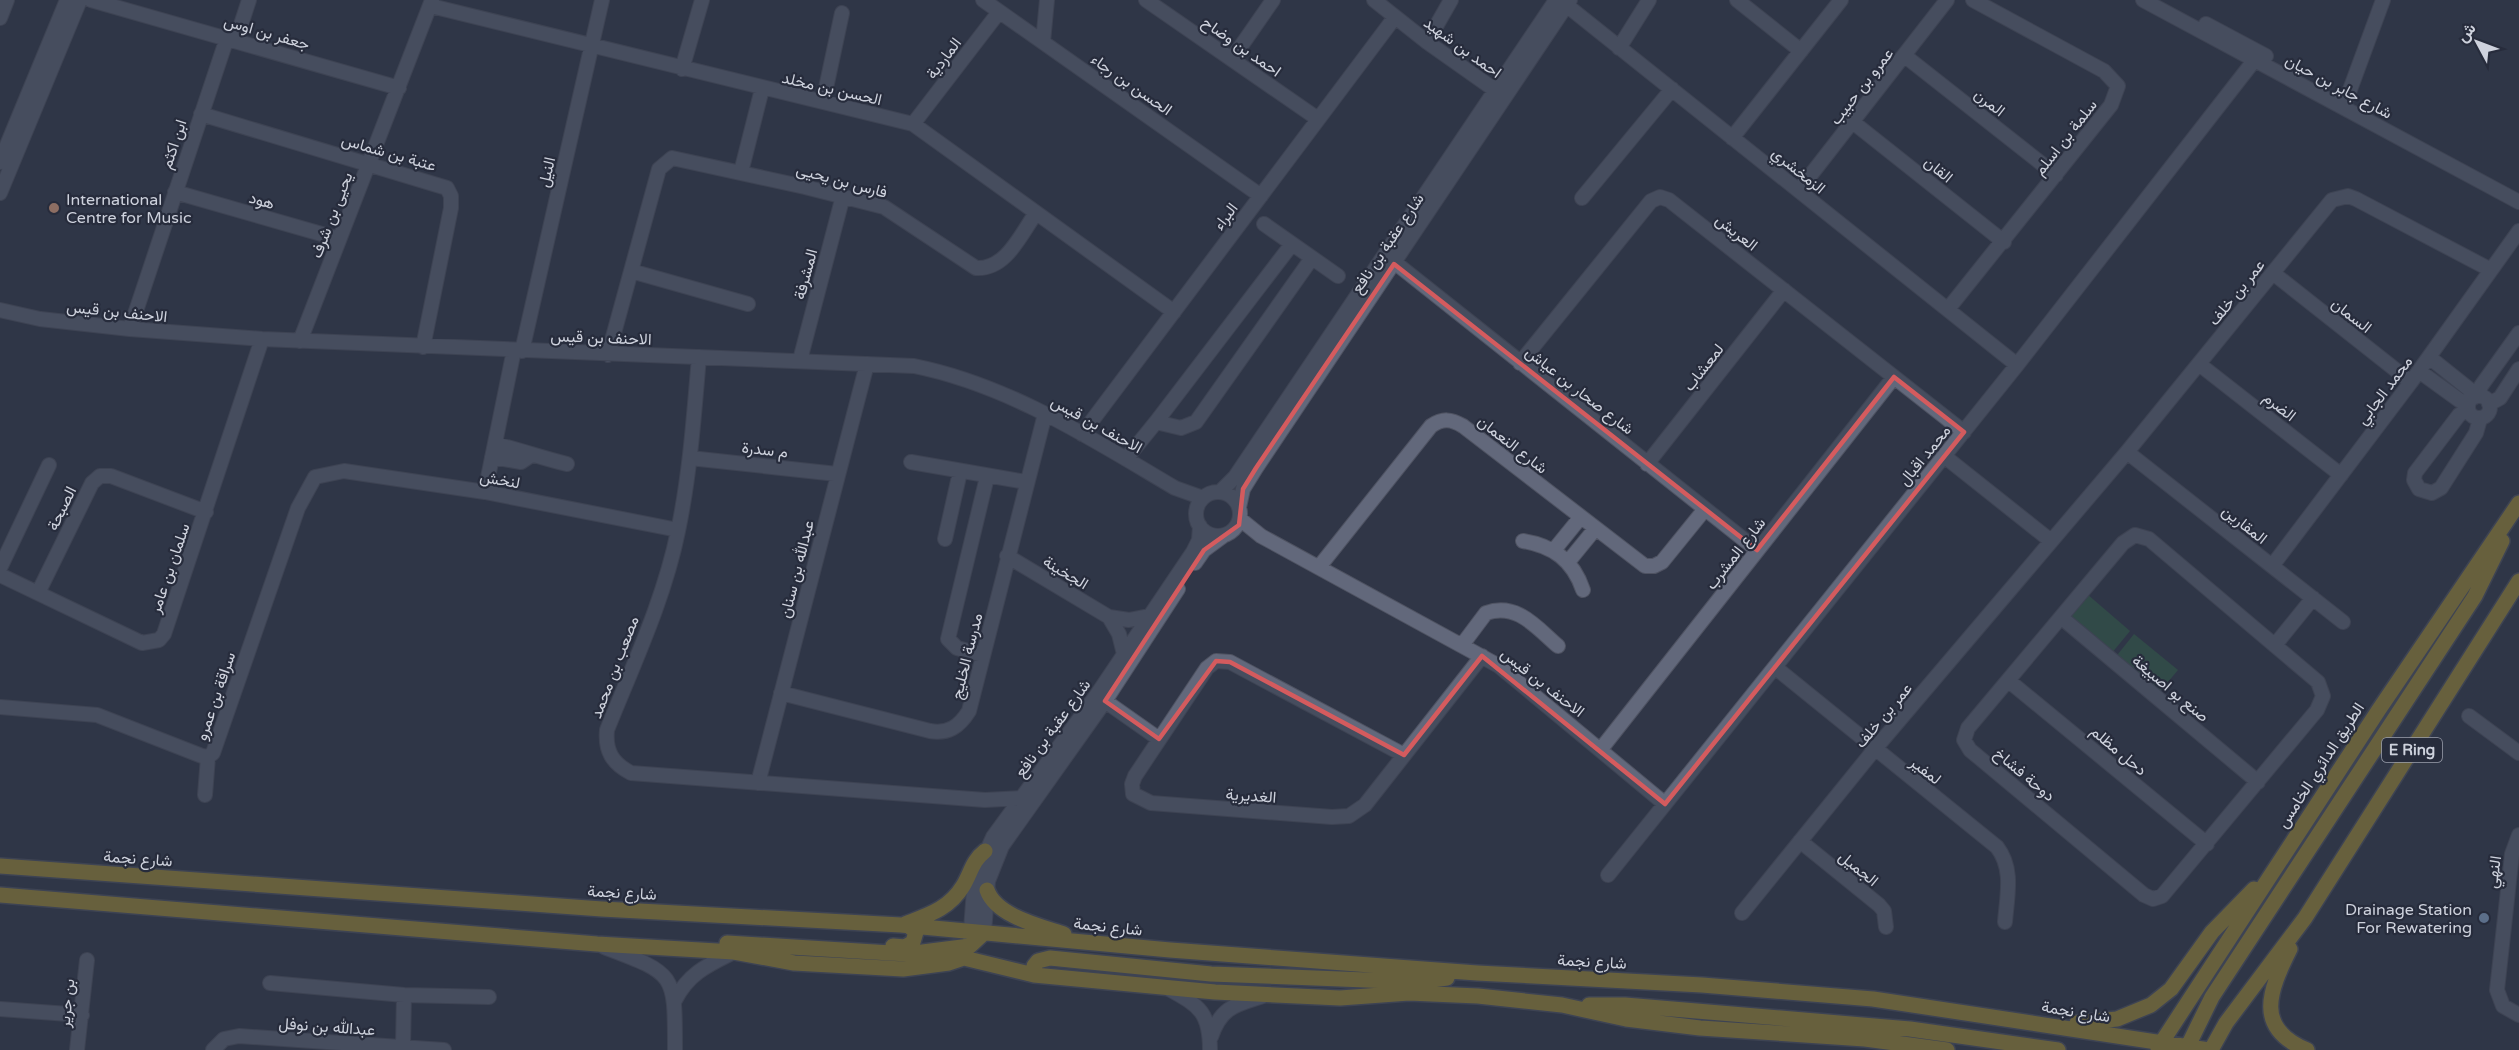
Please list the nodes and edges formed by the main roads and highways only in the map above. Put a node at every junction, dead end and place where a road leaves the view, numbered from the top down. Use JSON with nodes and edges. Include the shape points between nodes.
{"nodes":[{"id":1,"x":2518,"y":505,"type":"edge"},
{"id":2,"x":2519,"y":581,"type":"edge"},
{"id":3,"x":985,"y":851,"type":"road end"},
{"id":4,"x":0,"y":866,"type":"edge"},
{"id":5,"x":2270,"y":874,"type":"junction"},
{"id":6,"x":987,"y":890,"type":"road end"},
{"id":7,"x":0,"y":895,"type":"edge"},
{"id":8,"x":2305,"y":918,"type":"junction"},
{"id":9,"x":905,"y":926,"type":"junction"},
{"id":10,"x":548,"y":940,"type":"junction"},
{"id":11,"x":1087,"y":941,"type":"junction"},
{"id":12,"x":975,"y":942,"type":"junction"},
{"id":13,"x":810,"y":949,"type":"junction"},
{"id":14,"x":1477,"y":973,"type":"junction"},
{"id":15,"x":1034,"y":975,"type":"junction"},
{"id":16,"x":1562,"y":1005,"type":"junction"},
{"id":17,"x":2056,"y":1026,"type":"junction"},
{"id":18,"x":2160,"y":1048,"type":"edge"},
{"id":19,"x":2187,"y":1048,"type":"edge"},
{"id":20,"x":1947,"y":1050,"type":"edge"},
{"id":21,"x":2058,"y":1050,"type":"edge"},
{"id":22,"x":2210,"y":1050,"type":"edge"},
{"id":23,"x":2307,"y":1050,"type":"edge"}],
"edges":[{"from":1,"to":5,"type":"main road","name":"الطريق الدائري الخامس","number":"E Ring"},
{"from":1,"to":19,"type":"main road","via":[[2475,596],[2212,998]]},
{"from":2,"to":8,"type":"main road","number":"E Ring"},
{"from":3,"to":9,"type":"main road","via":[[949,904]]},
{"from":4,"to":9,"type":"main road","name":"شارع نجمة","via":[[602,909]]},
{"from":5,"to":17,"type":"main road","via":[[2222,920],[2177,981],[2151,1005],[2118,1019]]},
{"from":5,"to":18,"type":"main road","name":"الطريق الدائري الخامس","number":"E Ring"},
{"from":6,"to":11,"type":"main road","via":[[1009,912]]},
{"from":7,"to":10,"type":"main road","name":"شارع نجمة"},
{"from":8,"to":22,"type":"main road","number":"E Ring"},
{"from":8,"to":23,"type":"main road","via":[[2281,966],[2271,1010],[2272,1023],[2283,1037]]},
{"from":9,"to":12,"type":"main road","name":"شارع نجمة"},
{"from":9,"to":13,"type":"main road","via":[[915,930],[916,935],[914,942],[905,946],[824,943]]},
{"from":10,"to":12,"type":"main road","name":"شارع نجمة","via":[[734,952],[794,963],[903,969],[964,958]]},
{"from":10,"to":13,"type":"main road","via":[[562,934]]},
{"from":11,"to":12,"type":"main road","name":"شارع نجمة"},
{"from":11,"to":14,"type":"main road","name":"شارع نجمة"},
{"from":12,"to":13,"type":"main road","via":[[907,954]]},
{"from":12,"to":15,"type":"main road","name":"شارع نجمة"},
{"from":14,"to":15,"type":"main road","via":[[1418,982],[1211,974],[1050,958],[1038,961]]},
{"from":14,"to":17,"type":"main road","name":"شارع نجمة","via":[[1873,999]]},
{"from":15,"to":16,"type":"main road","name":"شارع نجمة","via":[[1267,994],[1340,998],[1423,993]]},
{"from":16,"to":20,"type":"main road","name":"شارع نجمة","via":[[1626,1019],[1865,1039]]},
{"from":16,"to":21,"type":"main road","via":[[1625,1005],[1910,1029]]},
{"from":17,"to":18,"type":"main road","name":"شارع نجمة"},
{"from":18,"to":19,"type":"main road","name":"شارع نجمة"},
{"from":19,"to":22,"type":"main road","name":"شارع نجمة"}]}
